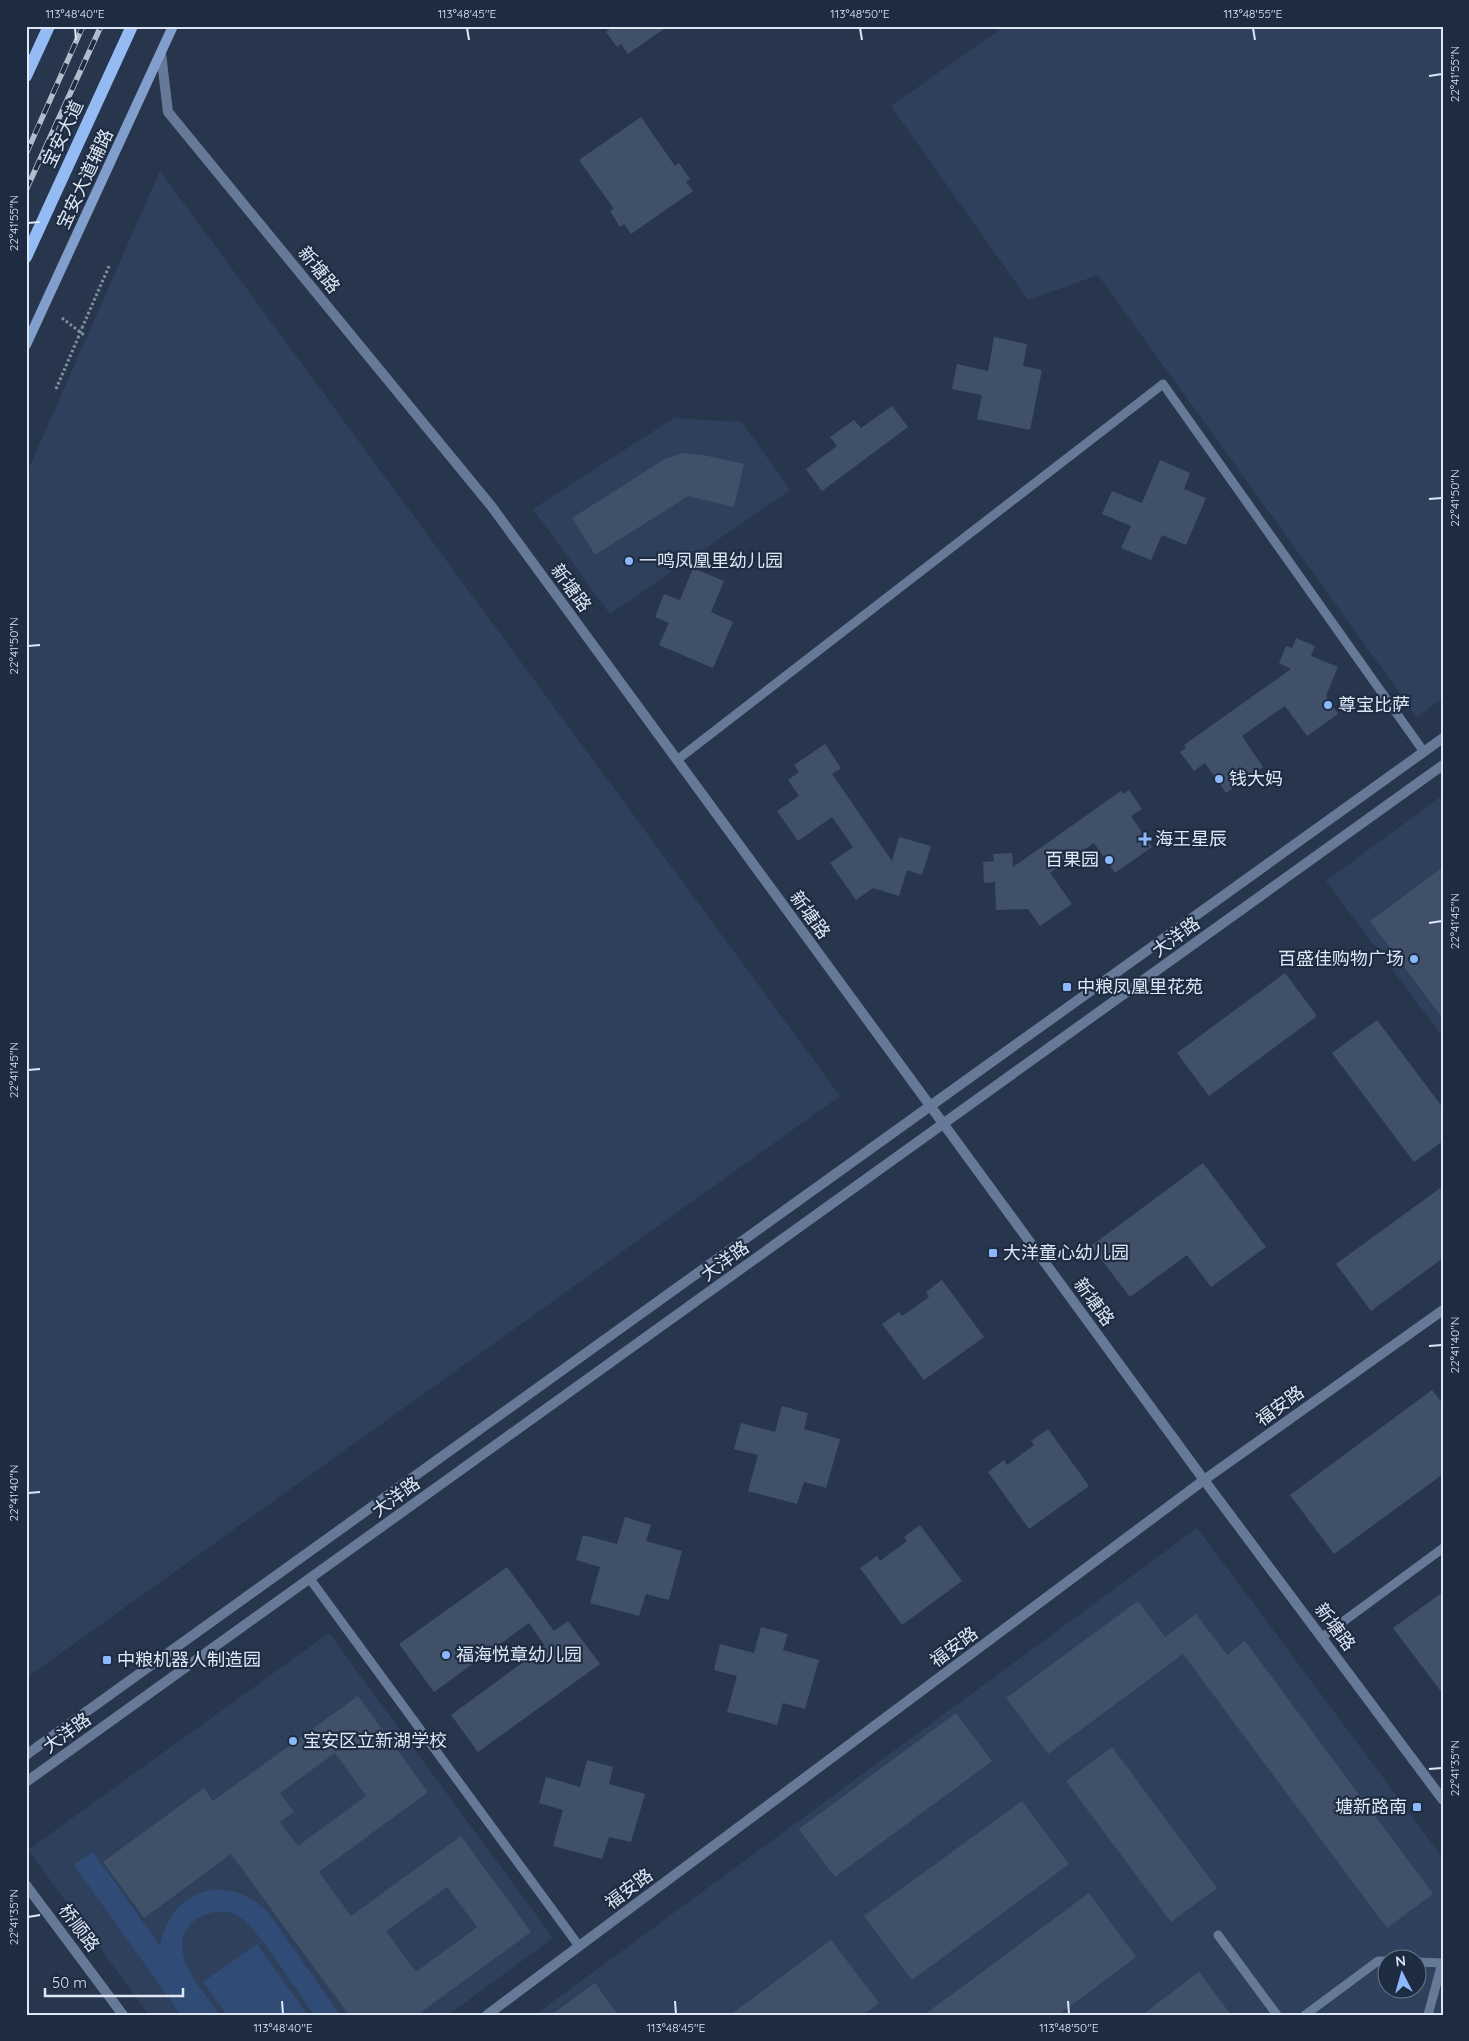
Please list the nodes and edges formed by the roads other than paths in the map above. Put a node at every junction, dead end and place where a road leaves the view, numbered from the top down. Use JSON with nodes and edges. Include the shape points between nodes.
{"nodes":[{"id":1,"x":49,"y":26,"type":"edge"},
{"id":2,"x":132,"y":26,"type":"edge"},
{"id":3,"x":173,"y":26,"type":"edge"},
{"id":4,"x":161,"y":53,"type":"junction"},
{"id":5,"x":26,"y":76,"type":"edge"},
{"id":6,"x":26,"y":257,"type":"edge"},
{"id":7,"x":26,"y":345,"type":"edge"},
{"id":8,"x":1443,"y":738,"type":"edge"},
{"id":9,"x":1424,"y":752,"type":"junction"},
{"id":10,"x":677,"y":760,"type":"junction"},
{"id":11,"x":1443,"y":765,"type":"edge"},
{"id":12,"x":930,"y":1106,"type":"junction"},
{"id":13,"x":943,"y":1124,"type":"junction"},
{"id":14,"x":1443,"y":1310,"type":"edge"},
{"id":15,"x":1204,"y":1480,"type":"junction"},
{"id":16,"x":1443,"y":1548,"type":"edge"},
{"id":17,"x":310,"y":1579,"type":"junction"},
{"id":18,"x":1322,"y":1637,"type":"junction"},
{"id":19,"x":26,"y":1755,"type":"edge"},
{"id":20,"x":26,"y":1782,"type":"edge"},
{"id":21,"x":1443,"y":1800,"type":"edge"},
{"id":22,"x":26,"y":1885,"type":"edge"},
{"id":23,"x":1218,"y":1935,"type":"dead end"},
{"id":24,"x":579,"y":1946,"type":"junction"},
{"id":25,"x":1376,"y":1962,"type":"edge"},
{"id":26,"x":1426,"y":1962,"type":"edge"},
{"id":27,"x":1442,"y":1963,"type":"edge"},
{"id":28,"x":123,"y":2015,"type":"edge"},
{"id":29,"x":487,"y":2015,"type":"edge"},
{"id":30,"x":1278,"y":2015,"type":"edge"},
{"id":31,"x":1305,"y":2015,"type":"edge"},
{"id":32,"x":1428,"y":2015,"type":"edge"}],
"edges":[{"from":1,"to":5,"type":"main road"},
{"from":2,"to":6,"type":"main road","name":"宝安大道"},
{"from":3,"to":4,"type":"main road","name":"宝安大道辅路"},
{"from":4,"to":7,"type":"main road","name":"宝安大道辅路"},
{"from":4,"to":10,"type":"street","name":"新塘路","via":[[168,112],[492,507]]},
{"from":8,"to":9,"type":"street","name":"大洋路"},
{"from":9,"to":10,"type":"lane","via":[[1163,384]]},
{"from":9,"to":12,"type":"street","name":"大洋路"},
{"from":10,"to":12,"type":"street","name":"新塘路"},
{"from":11,"to":13,"type":"street","name":"大洋路"},
{"from":12,"to":13,"type":"street","name":"新塘路"},
{"from":12,"to":19,"type":"street","name":"大洋路"},
{"from":13,"to":15,"type":"street","name":"新塘路"},
{"from":13,"to":17,"type":"street","name":"大洋路"},
{"from":14,"to":15,"type":"street","name":"福安路"},
{"from":15,"to":18,"type":"street","name":"新塘路"},
{"from":15,"to":24,"type":"street","name":"福安路"},
{"from":16,"to":18,"type":"lane"},
{"from":17,"to":20,"type":"street","name":"大洋路"},
{"from":17,"to":24,"type":"lane"},
{"from":18,"to":21,"type":"street","name":"新塘路"},
{"from":22,"to":28,"type":"street","name":"桥顺路"},
{"from":23,"to":30,"type":"lane"},
{"from":24,"to":29,"type":"street","name":"福安路"},
{"from":25,"to":31,"type":"lane"},
{"from":26,"to":27,"type":"lane"},
{"from":27,"to":32,"type":"lane"}]}
